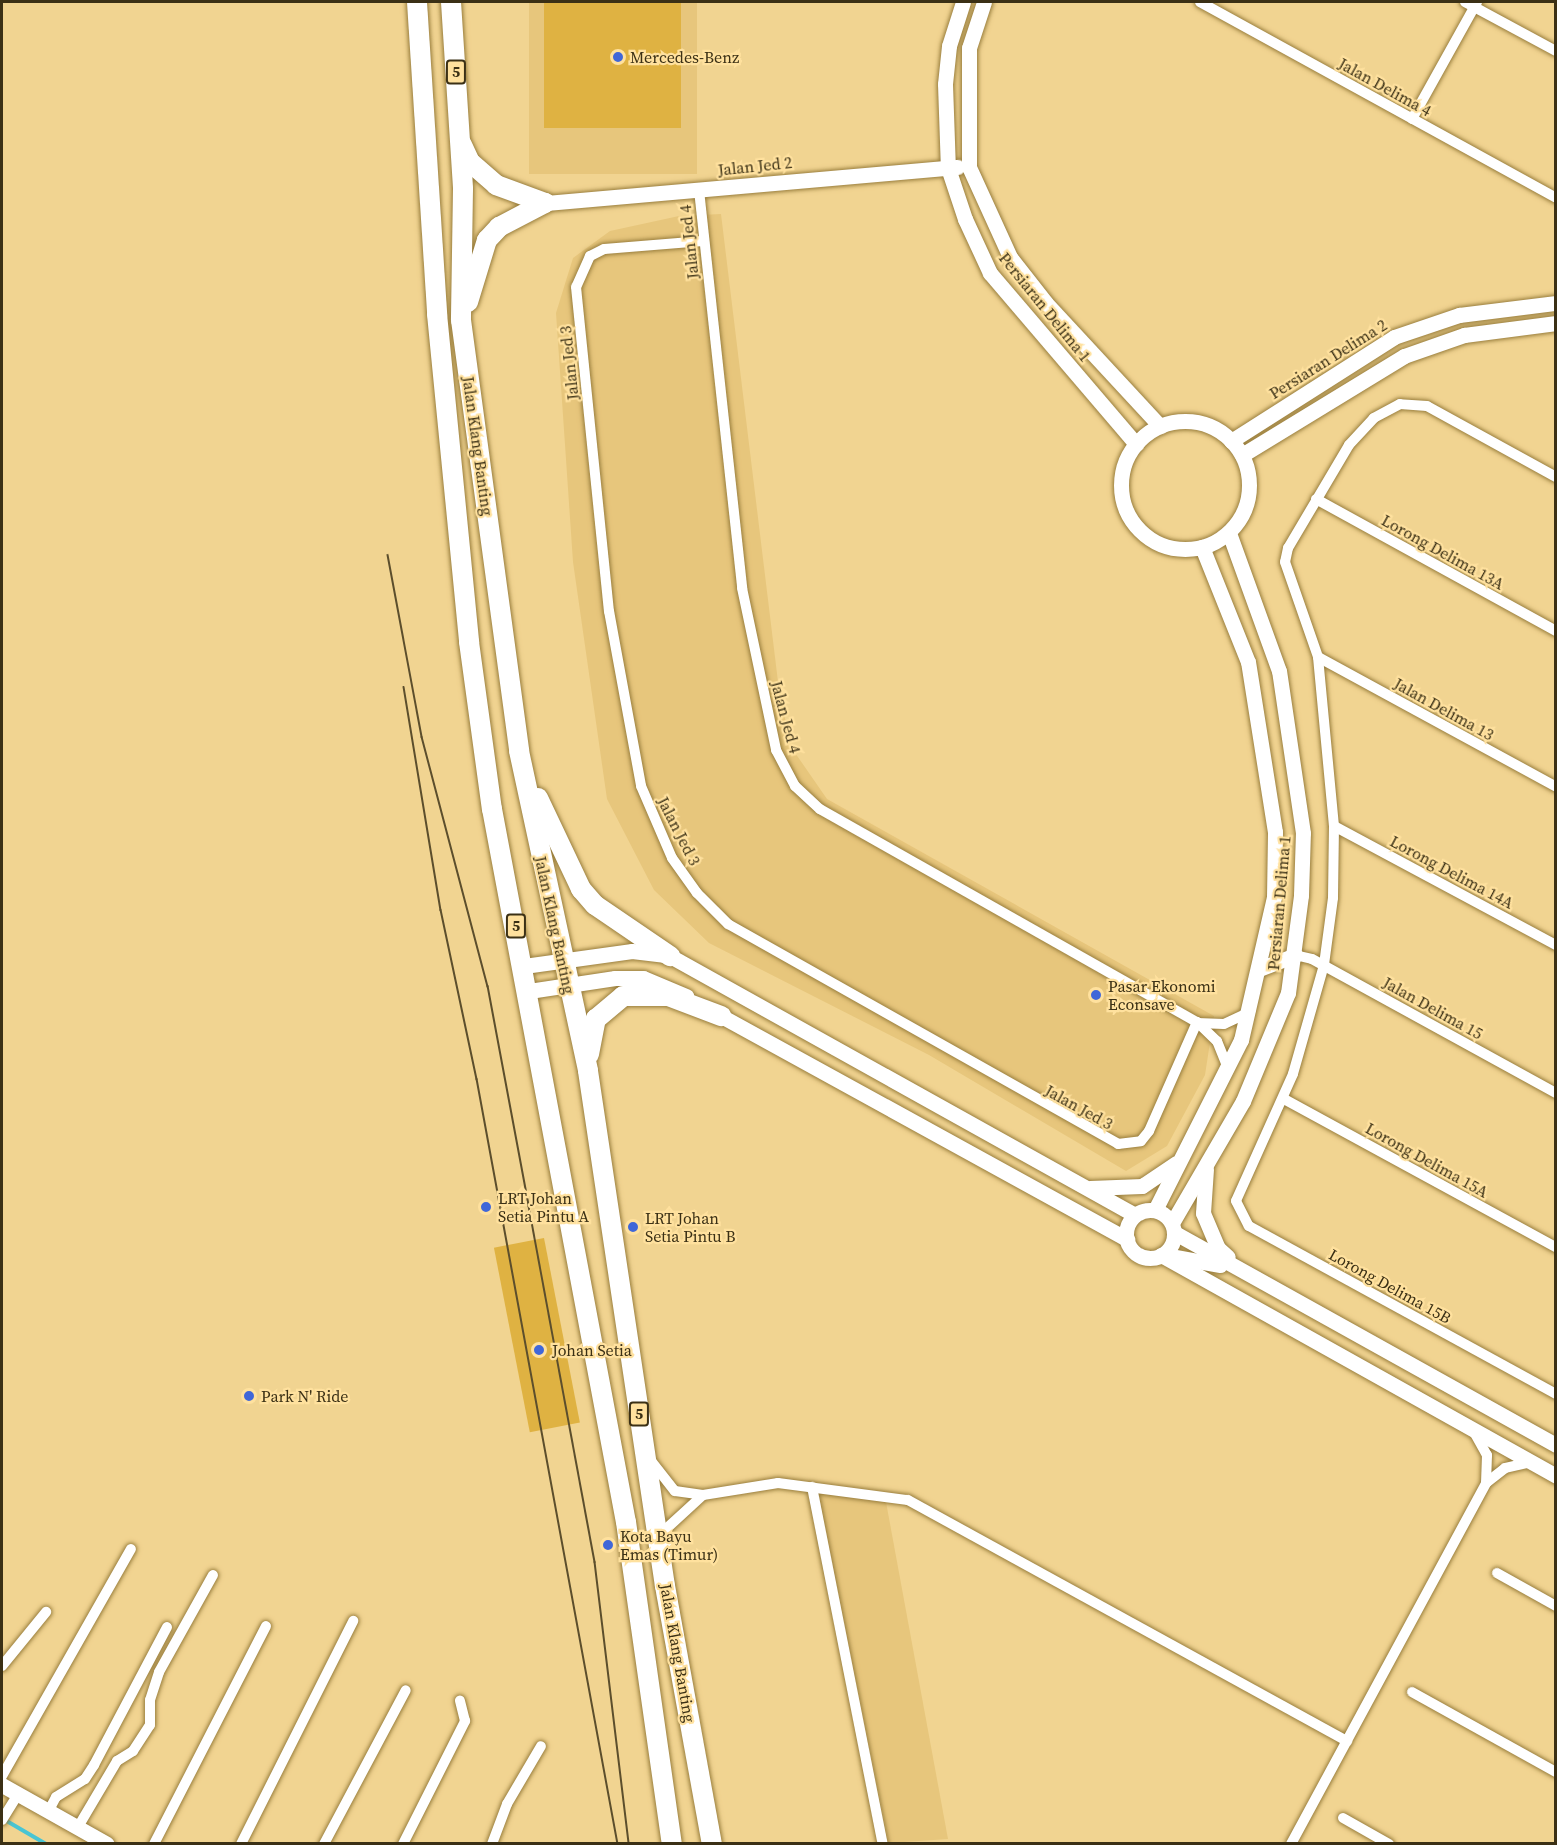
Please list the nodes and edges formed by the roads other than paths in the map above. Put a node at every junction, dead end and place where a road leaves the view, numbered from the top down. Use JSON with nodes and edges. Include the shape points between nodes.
{"nodes":[{"id":1,"x":417,"y":2,"type":"edge"},
{"id":2,"x":451,"y":2,"type":"edge"},
{"id":3,"x":963,"y":2,"type":"edge"},
{"id":4,"x":984,"y":2,"type":"edge"},
{"id":5,"x":1200,"y":2,"type":"edge"},
{"id":6,"x":1472,"y":3,"type":"edge"},
{"id":7,"x":1556,"y":51,"type":"edge"},
{"id":8,"x":1412,"y":119,"type":"junction"},
{"id":9,"x":461,"y":143,"type":"junction"},
{"id":10,"x":969,"y":167,"type":"junction"},
{"id":11,"x":948,"y":168,"type":"junction"},
{"id":12,"x":699,"y":190,"type":"junction"},
{"id":13,"x":1556,"y":198,"type":"edge"},
{"id":14,"x":545,"y":203,"type":"junction"},
{"id":15,"x":704,"y":241,"type":"junction"},
{"id":16,"x":1556,"y":303,"type":"edge"},
{"id":17,"x":461,"y":320,"type":"junction"},
{"id":18,"x":1556,"y":323,"type":"edge"},
{"id":19,"x":1160,"y":426,"type":"junction"},
{"id":20,"x":1231,"y":441,"type":"junction"},
{"id":21,"x":1136,"y":444,"type":"junction"},
{"id":22,"x":1242,"y":455,"type":"junction"},
{"id":23,"x":1556,"y":477,"type":"edge"},
{"id":24,"x":1316,"y":499,"type":"junction"},
{"id":25,"x":1229,"y":533,"type":"junction"},
{"id":26,"x":1202,"y":547,"type":"junction"},
{"id":27,"x":1556,"y":631,"type":"edge"},
{"id":28,"x":1318,"y":657,"type":"junction"},
{"id":29,"x":519,"y":751,"type":"junction"},
{"id":30,"x":1556,"y":787,"type":"edge"},
{"id":31,"x":1334,"y":825,"type":"junction"},
{"id":32,"x":1267,"y":932,"type":"junction"},
{"id":33,"x":1556,"y":945,"type":"edge"},
{"id":34,"x":1295,"y":955,"type":"junction"},
{"id":35,"x":670,"y":956,"type":"junction"},
{"id":36,"x":563,"y":963,"type":"junction"},
{"id":37,"x":1324,"y":964,"type":"junction"},
{"id":38,"x":524,"y":966,"type":"junction"},
{"id":39,"x":1259,"y":969,"type":"junction"},
{"id":40,"x":568,"y":984,"type":"junction"},
{"id":41,"x":529,"y":991,"type":"junction"},
{"id":42,"x":1250,"y":1012,"type":"junction"},
{"id":43,"x":721,"y":1016,"type":"junction"},
{"id":44,"x":1197,"y":1023,"type":"junction"},
{"id":45,"x":1228,"y":1069,"type":"junction"},
{"id":46,"x":588,"y":1071,"type":"junction"},
{"id":47,"x":1556,"y":1093,"type":"edge"},
{"id":48,"x":1284,"y":1099,"type":"junction"},
{"id":49,"x":1182,"y":1158,"type":"junction"},
{"id":50,"x":1206,"y":1164,"type":"junction"},
{"id":51,"x":1078,"y":1187,"type":"junction"},
{"id":52,"x":1155,"y":1210,"type":"junction"},
{"id":53,"x":1135,"y":1215,"type":"junction"},
{"id":54,"x":1173,"y":1228,"type":"junction"},
{"id":55,"x":1127,"y":1239,"type":"junction"},
{"id":56,"x":1556,"y":1247,"type":"edge"},
{"id":57,"x":1162,"y":1255,"type":"junction"},
{"id":58,"x":1244,"y":1271,"type":"junction"},
{"id":59,"x":1556,"y":1394,"type":"edge"},
{"id":60,"x":1472,"y":1429,"type":"junction"},
{"id":61,"x":642,"y":1435,"type":"junction"},
{"id":62,"x":1556,"y":1445,"type":"edge"},
{"id":63,"x":1530,"y":1462,"type":"junction"},
{"id":64,"x":1556,"y":1476,"type":"edge"},
{"id":65,"x":1486,"y":1483,"type":"junction"},
{"id":66,"x":812,"y":1487,"type":"junction"},
{"id":67,"x":703,"y":1496,"type":"junction"},
{"id":68,"x":131,"y":1549,"type":"dead end"},
{"id":69,"x":1497,"y":1573,"type":"dead end"},
{"id":70,"x":213,"y":1575,"type":"dead end"},
{"id":71,"x":665,"y":1586,"type":"junction"},
{"id":72,"x":1556,"y":1606,"type":"edge"},
{"id":73,"x":46,"y":1612,"type":"dead end"},
{"id":74,"x":353,"y":1621,"type":"dead end"},
{"id":75,"x":266,"y":1626,"type":"dead end"},
{"id":76,"x":167,"y":1627,"type":"dead end"},
{"id":77,"x":2,"y":1666,"type":"edge"},
{"id":78,"x":406,"y":1690,"type":"dead end"},
{"id":79,"x":1412,"y":1692,"type":"dead end"},
{"id":80,"x":460,"y":1701,"type":"dead end"},
{"id":81,"x":1347,"y":1741,"type":"junction"},
{"id":82,"x":540,"y":1746,"type":"dead end"},
{"id":83,"x":1556,"y":1772,"type":"edge"},
{"id":84,"x":2,"y":1776,"type":"edge"},
{"id":85,"x":2,"y":1785,"type":"edge"},
{"id":86,"x":14,"y":1800,"type":"junction"},
{"id":87,"x":48,"y":1812,"type":"junction"},
{"id":88,"x":1343,"y":1818,"type":"dead end"},
{"id":89,"x":2,"y":1820,"type":"edge"},
{"id":90,"x":78,"y":1827,"type":"junction"},
{"id":91,"x":155,"y":1842,"type":"edge"},
{"id":92,"x":108,"y":1844,"type":"edge"},
{"id":93,"x":241,"y":1844,"type":"edge"},
{"id":94,"x":324,"y":1844,"type":"edge"},
{"id":95,"x":403,"y":1844,"type":"edge"},
{"id":96,"x":492,"y":1844,"type":"edge"},
{"id":97,"x":672,"y":1844,"type":"edge"},
{"id":98,"x":712,"y":1844,"type":"edge"},
{"id":99,"x":883,"y":1844,"type":"edge"},
{"id":100,"x":1291,"y":1844,"type":"edge"},
{"id":101,"x":1389,"y":1844,"type":"edge"}],
"edges":[{"from":1,"to":38,"type":"highway","name":"Jalan Klang Banting","number":"5","via":[[437,314],[469,642],[492,809]]},
{"from":2,"to":9,"type":"highway","name":"Jalan Klang Banting","number":"5"},
{"from":3,"to":11,"type":"street","name":"Persiaran Delima 1","via":[[948,46]]},
{"from":4,"to":10,"type":"street","name":"Persiaran Delima 1","via":[[969,48]]},
{"from":5,"to":8,"type":"street","name":"Jalan Delima 4"},
{"from":6,"to":7,"type":"street"},
{"from":6,"to":8,"type":"street"},
{"from":8,"to":13,"type":"street","name":"Jalan Delima 4"},
{"from":9,"to":14,"type":"highway","via":[[470,162],[489,180]]},
{"from":9,"to":17,"type":"highway","name":"Jalan Klang Banting","number":"5"},
{"from":10,"to":11,"type":"street","name":"Jalan Jed 2"},
{"from":10,"to":19,"type":"street","name":"Persiaran Delima 1","via":[[1010,257]]},
{"from":11,"to":12,"type":"street","name":"Jalan Jed 2"},
{"from":11,"to":21,"type":"street","name":"Persiaran Delima 1","via":[[990,273]]},
{"from":12,"to":14,"type":"street","name":"Jalan Jed 2"},
{"from":12,"to":15,"type":"street","name":"Jalan Jed 4"},
{"from":14,"to":17,"type":"highway","via":[[499,227],[487,240]]},
{"from":15,"to":44,"type":"street","name":"Jalan Jed 4","via":[[742,588],[777,750],[795,786],[820,809]]},
{"from":15,"to":44,"type":"street","name":"Jalan Jed 3","via":[[604,249],[590,256],[576,287],[609,611],[639,777],[672,858],[697,893],[729,924],[1118,1144],[1141,1141],[1149,1131]]},
{"from":16,"to":20,"type":"street","name":"Persiaran Delima 2","via":[[1459,315],[1394,337]]},
{"from":17,"to":29,"type":"highway","name":"Jalan Klang Banting","number":"5"},
{"from":18,"to":22,"type":"street","via":[[1464,335],[1404,356]]},
{"from":19,"to":20,"type":"street","via":[[1198,423]]},
{"from":19,"to":21,"type":"street"},
{"from":20,"to":22,"type":"street"},
{"from":21,"to":26,"type":"street","via":[[1122,476],[1121,493],[1137,527],[1167,547]]},
{"from":22,"to":25,"type":"street","via":[[1249,496]]},
{"from":23,"to":24,"type":"street","via":[[1427,406],[1400,404],[1374,418],[1349,445]]},
{"from":24,"to":27,"type":"street","name":"Lorong Delima 13A"},
{"from":24,"to":28,"type":"street","via":[[1288,548],[1285,562]]},
{"from":25,"to":26,"type":"street"},
{"from":25,"to":34,"type":"street","name":"Persiaran Delima 1","via":[[1279,671],[1303,833]]},
{"from":26,"to":32,"type":"street","name":"Persiaran Delima 1","via":[[1248,662],[1258,720],[1275,832],[1274,897]]},
{"from":28,"to":30,"type":"street","name":"Jalan Delima 13"},
{"from":28,"to":31,"type":"street"},
{"from":29,"to":35,"type":"highway","via":[[581,889],[595,905]]},
{"from":29,"to":36,"type":"highway","name":"Jalan Klang Banting","number":"5"},
{"from":31,"to":33,"type":"street","name":"Lorong Delima 14A"},
{"from":31,"to":37,"type":"street","via":[[1333,898]]},
{"from":32,"to":34,"type":"street","via":[[1278,947]]},
{"from":32,"to":39,"type":"street","name":"Persiaran Delima 1"},
{"from":34,"to":37,"type":"street","name":"Jalan Delima 15"},
{"from":34,"to":39,"type":"street"},
{"from":34,"to":50,"type":"street","name":"Persiaran Delima 1","via":[[1288,993],[1248,1090]]},
{"from":35,"to":36,"type":"street","via":[[632,951]]},
{"from":35,"to":51,"type":"street"},
{"from":36,"to":38,"type":"street"},
{"from":36,"to":40,"type":"highway","name":"Jalan Klang Banting","number":"5"},
{"from":37,"to":47,"type":"street","name":"Jalan Delima 15"},
{"from":37,"to":48,"type":"street"},
{"from":38,"to":41,"type":"highway","name":"Jalan Klang Banting","number":"5"},
{"from":39,"to":42,"type":"street","name":"Persiaran Delima 1"},
{"from":40,"to":41,"type":"street"},
{"from":40,"to":43,"type":"street","via":[[643,978],[663,983]]},
{"from":40,"to":46,"type":"highway","name":"Jalan Klang Banting","number":"5"},
{"from":41,"to":97,"type":"highway","name":"Jalan Klang Banting","number":"5","via":[[626,1522]]},
{"from":42,"to":44,"type":"street","via":[[1224,1024]]},
{"from":42,"to":45,"type":"street","name":"Persiaran Delima 1"},
{"from":43,"to":46,"type":"highway","via":[[668,996],[623,996],[596,1019]]},
{"from":43,"to":55,"type":"street"},
{"from":44,"to":45,"type":"street","name":"Jalan Jed 4","via":[[1217,1041]]},
{"from":45,"to":49,"type":"street","name":"Persiaran Delima 1"},
{"from":46,"to":61,"type":"highway","name":"Jalan Klang Banting","number":"5"},
{"from":48,"to":56,"type":"street","name":"Lorong Delima 15A"},
{"from":48,"to":59,"type":"street","name":"Lorong Delima 15B","via":[[1239,1187],[1238,1210],[1249,1226]]},
{"from":49,"to":51,"type":"street","via":[[1142,1186],[1113,1191]]},
{"from":49,"to":52,"type":"street","name":"Persiaran Delima 1"},
{"from":50,"to":54,"type":"street","name":"Persiaran Delima 1"},
{"from":50,"to":58,"type":"street","via":[[1203,1213],[1210,1234],[1218,1248]]},
{"from":51,"to":53,"type":"street"},
{"from":52,"to":53,"type":"street"},
{"from":52,"to":54,"type":"street"},
{"from":53,"to":55,"type":"street"},
{"from":54,"to":57,"type":"street"},
{"from":54,"to":58,"type":"street"},
{"from":55,"to":57,"type":"street","via":[[1140,1255]]},
{"from":57,"to":58,"type":"street"},
{"from":57,"to":60,"type":"street"},
{"from":58,"to":62,"type":"street"},
{"from":60,"to":63,"type":"street"},
{"from":60,"to":65,"type":"street","via":[[1487,1455]]},
{"from":61,"to":67,"type":"street","via":[[654,1467],[675,1491]]},
{"from":61,"to":71,"type":"highway","name":"Jalan Klang Banting","number":"5"},
{"from":63,"to":64,"type":"street"},
{"from":63,"to":65,"type":"street","via":[[1506,1468]]},
{"from":65,"to":81,"type":"street"},
{"from":66,"to":67,"type":"street","via":[[778,1483]]},
{"from":66,"to":81,"type":"street","via":[[908,1500]]},
{"from":66,"to":99,"type":"street"},
{"from":67,"to":71,"type":"street","via":[[667,1527]]},
{"from":68,"to":84,"type":"street"},
{"from":69,"to":72,"type":"street"},
{"from":70,"to":90,"type":"street","via":[[159,1672],[150,1700],[150,1725],[133,1751],[117,1761]]},
{"from":71,"to":98,"type":"highway","name":"Jalan Klang Banting","number":"5"},
{"from":73,"to":77,"type":"street"},
{"from":74,"to":93,"type":"street"},
{"from":75,"to":91,"type":"street"},
{"from":76,"to":87,"type":"street","via":[[85,1779],[56,1797]]},
{"from":78,"to":94,"type":"street"},
{"from":79,"to":83,"type":"street"},
{"from":80,"to":95,"type":"street","via":[[465,1721]]},
{"from":81,"to":100,"type":"street"},
{"from":82,"to":96,"type":"street","via":[[507,1804]]},
{"from":85,"to":86,"type":"street"},
{"from":86,"to":87,"type":"street"},
{"from":86,"to":89,"type":"street"},
{"from":87,"to":90,"type":"street"},
{"from":88,"to":101,"type":"street"},
{"from":90,"to":92,"type":"street"}]}
